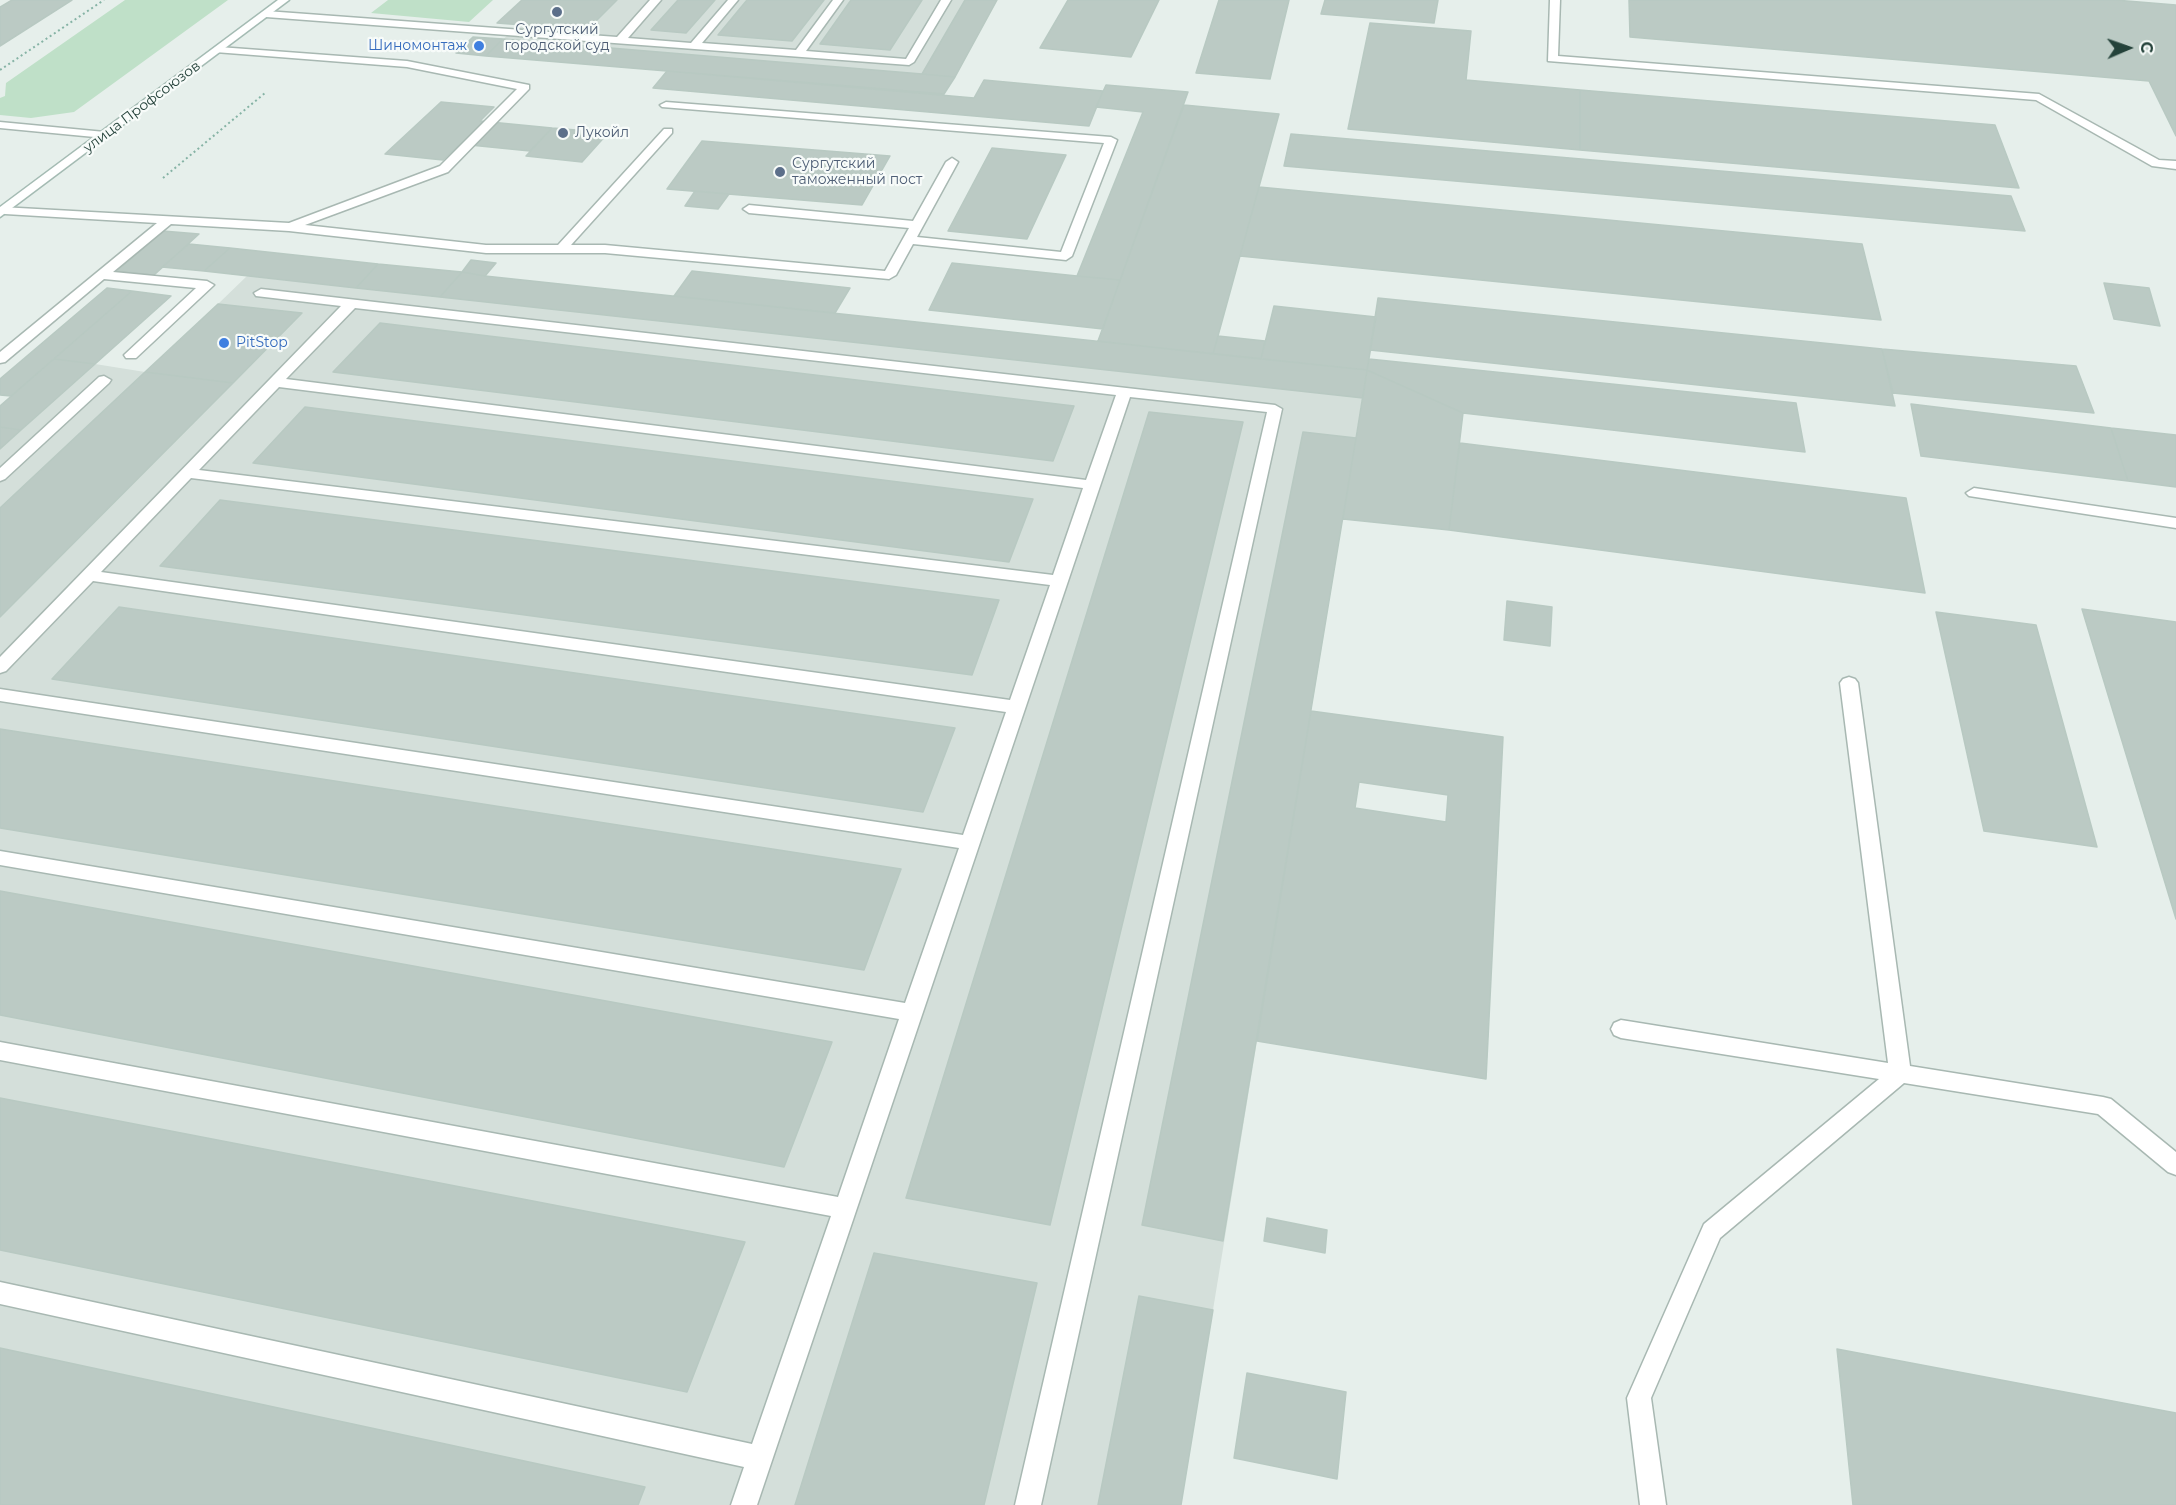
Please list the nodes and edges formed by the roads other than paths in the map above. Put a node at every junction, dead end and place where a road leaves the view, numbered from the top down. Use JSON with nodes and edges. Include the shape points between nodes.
{"nodes":[{"id":1,"x":284,"y":0,"type":"edge"},
{"id":2,"x":656,"y":0,"type":"edge"},
{"id":3,"x":733,"y":0,"type":"edge"},
{"id":4,"x":838,"y":0,"type":"edge"},
{"id":5,"x":946,"y":0,"type":"edge"},
{"id":6,"x":1556,"y":0,"type":"edge"},
{"id":7,"x":266,"y":14,"type":"junction"},
{"id":8,"x":620,"y":40,"type":"junction"},
{"id":9,"x":694,"y":46,"type":"junction"},
{"id":10,"x":219,"y":50,"type":"junction"},
{"id":11,"x":799,"y":54,"type":"junction"},
{"id":12,"x":666,"y":105,"type":"dead end"},
{"id":13,"x":0,"y":125,"type":"edge"},
{"id":14,"x":668,"y":130,"type":"dead end"},
{"id":15,"x":105,"y":135,"type":"junction"},
{"id":16,"x":952,"y":162,"type":"dead end"},
{"id":17,"x":2176,"y":165,"type":"edge"},
{"id":18,"x":749,"y":209,"type":"dead end"},
{"id":19,"x":2,"y":212,"type":"edge"},
{"id":20,"x":169,"y":219,"type":"junction"},
{"id":21,"x":918,"y":225,"type":"junction"},
{"id":22,"x":289,"y":227,"type":"junction"},
{"id":23,"x":909,"y":240,"type":"junction"},
{"id":24,"x":561,"y":249,"type":"junction"},
{"id":25,"x":101,"y":275,"type":"junction"},
{"id":26,"x":261,"y":293,"type":"dead end"},
{"id":27,"x":352,"y":303,"type":"junction"},
{"id":28,"x":131,"y":355,"type":"dead end"},
{"id":29,"x":0,"y":359,"type":"edge"},
{"id":30,"x":104,"y":380,"type":"dead end"},
{"id":31,"x":276,"y":382,"type":"junction"},
{"id":32,"x":1124,"y":392,"type":"junction"},
{"id":33,"x":188,"y":473,"type":"junction"},
{"id":34,"x":0,"y":476,"type":"edge"},
{"id":35,"x":1092,"y":485,"type":"junction"},
{"id":36,"x":1974,"y":493,"type":"dead end"},
{"id":37,"x":2176,"y":523,"type":"edge"},
{"id":38,"x":89,"y":575,"type":"junction"},
{"id":39,"x":1059,"y":581,"type":"junction"},
{"id":40,"x":0,"y":667,"type":"edge"},
{"id":41,"x":1849,"y":683,"type":"dead end"},
{"id":42,"x":0,"y":695,"type":"edge"},
{"id":43,"x":1016,"y":707,"type":"junction"},
{"id":44,"x":970,"y":843,"type":"junction"},
{"id":45,"x":0,"y":858,"type":"edge"},
{"id":46,"x":912,"y":1013,"type":"junction"},
{"id":47,"x":1621,"y":1029,"type":"dead end"},
{"id":48,"x":0,"y":1051,"type":"edge"},
{"id":49,"x":1900,"y":1074,"type":"junction"},
{"id":50,"x":2176,"y":1165,"type":"edge"},
{"id":51,"x":846,"y":1209,"type":"junction"},
{"id":52,"x":0,"y":1293,"type":"edge"},
{"id":53,"x":760,"y":1458,"type":"junction"},
{"id":54,"x":744,"y":1505,"type":"edge"},
{"id":55,"x":1028,"y":1505,"type":"edge"},
{"id":56,"x":1653,"y":1505,"type":"edge"}],
"edges":[{"from":1,"to":7,"type":"main road","name":"улица Профсоюзов"},
{"from":2,"to":8,"type":"main road"},
{"from":3,"to":9,"type":"main road"},
{"from":4,"to":11,"type":"main road"},
{"from":5,"to":11,"type":"main road","via":[[909,62]]},
{"from":6,"to":17,"type":"main road","via":[[1552,59],[2039,97],[2156,163]]},
{"from":7,"to":8,"type":"main road"},
{"from":7,"to":10,"type":"main road","name":"улица Профсоюзов"},
{"from":8,"to":9,"type":"main road"},
{"from":9,"to":11,"type":"main road"},
{"from":10,"to":15,"type":"main road","name":"улица Профсоюзов"},
{"from":10,"to":22,"type":"main road","via":[[407,64],[525,87],[444,169]]},
{"from":12,"to":23,"type":"main road","via":[[1111,140],[1066,256]]},
{"from":13,"to":15,"type":"main road"},
{"from":14,"to":24,"type":"main road"},
{"from":15,"to":19,"type":"main road","name":"улица Профсоюзов"},
{"from":16,"to":21,"type":"main road"},
{"from":18,"to":21,"type":"main road"},
{"from":19,"to":20,"type":"main road"},
{"from":20,"to":22,"type":"main road"},
{"from":20,"to":25,"type":"main road"},
{"from":21,"to":23,"type":"main road"},
{"from":22,"to":24,"type":"main road","via":[[486,249]]},
{"from":23,"to":24,"type":"main road","via":[[889,275],[605,249]]},
{"from":25,"to":28,"type":"main road","via":[[207,285]]},
{"from":25,"to":29,"type":"main road"},
{"from":26,"to":27,"type":"main road"},
{"from":27,"to":31,"type":"main road"},
{"from":27,"to":32,"type":"main road"},
{"from":30,"to":34,"type":"main road"},
{"from":31,"to":33,"type":"main road"},
{"from":31,"to":35,"type":"main road"},
{"from":32,"to":35,"type":"main road"},
{"from":32,"to":55,"type":"main road","via":[[1275,409]]},
{"from":33,"to":38,"type":"main road"},
{"from":33,"to":39,"type":"main road"},
{"from":35,"to":39,"type":"main road"},
{"from":36,"to":37,"type":"main road"},
{"from":38,"to":40,"type":"main road"},
{"from":38,"to":43,"type":"main road"},
{"from":39,"to":43,"type":"main road"},
{"from":41,"to":49,"type":"main road"},
{"from":42,"to":44,"type":"main road"},
{"from":43,"to":44,"type":"main road"},
{"from":44,"to":46,"type":"main road"},
{"from":45,"to":46,"type":"main road"},
{"from":46,"to":51,"type":"main road"},
{"from":47,"to":49,"type":"main road"},
{"from":48,"to":51,"type":"main road"},
{"from":49,"to":50,"type":"main road","via":[[2103,1106]]},
{"from":49,"to":56,"type":"main road","via":[[1712,1231],[1639,1398]]},
{"from":51,"to":53,"type":"main road"},
{"from":52,"to":53,"type":"main road"},
{"from":53,"to":54,"type":"main road"}]}
